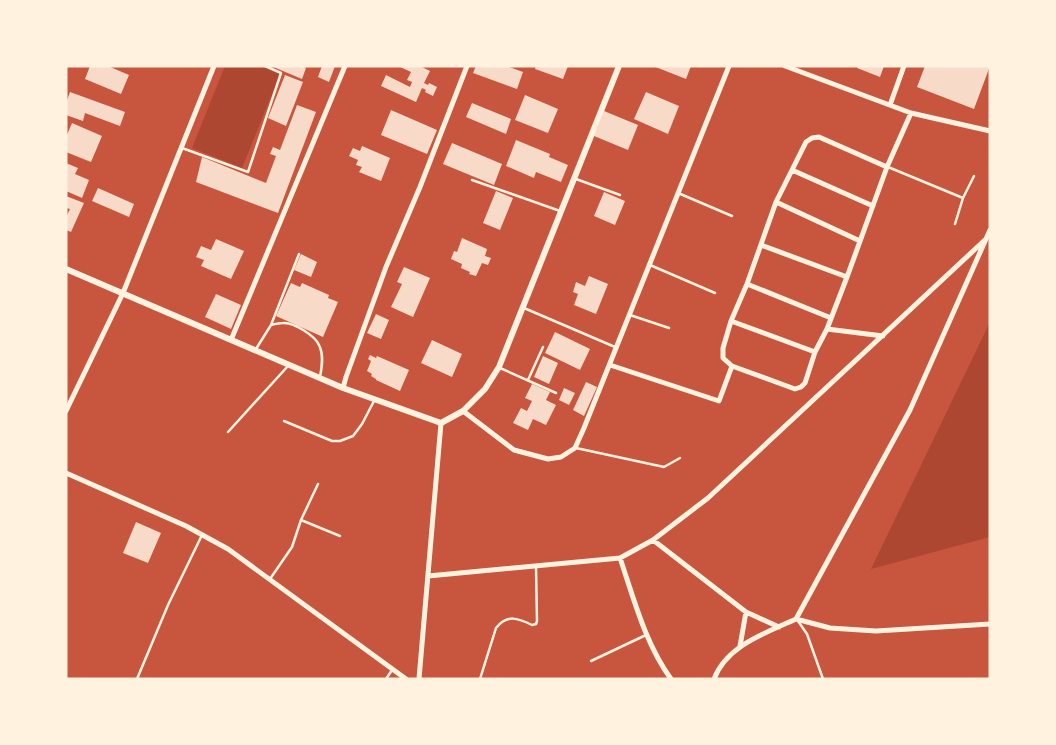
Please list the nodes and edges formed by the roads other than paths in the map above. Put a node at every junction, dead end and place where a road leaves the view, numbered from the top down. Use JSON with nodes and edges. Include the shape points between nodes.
{"nodes":[{"id":1,"x":214,"y":66,"type":"edge"},
{"id":2,"x":265,"y":66,"type":"edge"},
{"id":3,"x":345,"y":66,"type":"edge"},
{"id":4,"x":467,"y":66,"type":"edge"},
{"id":5,"x":619,"y":66,"type":"edge"},
{"id":6,"x":730,"y":66,"type":"edge"},
{"id":7,"x":785,"y":66,"type":"edge"},
{"id":8,"x":904,"y":66,"type":"edge"},
{"id":9,"x":890,"y":105,"type":"junction"},
{"id":10,"x":911,"y":113,"type":"junction"},
{"id":11,"x":990,"y":131,"type":"edge"},
{"id":12,"x":182,"y":148,"type":"junction"},
{"id":13,"x":887,"y":167,"type":"junction"},
{"id":14,"x":792,"y":170,"type":"junction"},
{"id":15,"x":974,"y":176,"type":"dead end"},
{"id":16,"x":574,"y":178,"type":"junction"},
{"id":17,"x":472,"y":180,"type":"dead end"},
{"id":18,"x":678,"y":193,"type":"junction"},
{"id":19,"x":620,"y":195,"type":"dead end"},
{"id":20,"x":963,"y":198,"type":"junction"},
{"id":21,"x":776,"y":202,"type":"junction"},
{"id":22,"x":873,"y":206,"type":"junction"},
{"id":23,"x":561,"y":212,"type":"junction"},
{"id":24,"x":732,"y":216,"type":"dead end"},
{"id":25,"x":955,"y":224,"type":"dead end"},
{"id":26,"x":990,"y":230,"type":"edge"},
{"id":27,"x":986,"y":239,"type":"junction"},
{"id":28,"x":860,"y":241,"type":"junction"},
{"id":29,"x":760,"y":245,"type":"junction"},
{"id":30,"x":299,"y":254,"type":"dead end"},
{"id":31,"x":650,"y":264,"type":"junction"},
{"id":32,"x":66,"y":269,"type":"edge"},
{"id":33,"x":847,"y":277,"type":"junction"},
{"id":34,"x":747,"y":284,"type":"junction"},
{"id":35,"x":123,"y":293,"type":"junction"},
{"id":36,"x":715,"y":293,"type":"dead end"},
{"id":37,"x":523,"y":307,"type":"junction"},
{"id":38,"x":630,"y":315,"type":"junction"},
{"id":39,"x":831,"y":318,"type":"junction"},
{"id":40,"x":731,"y":321,"type":"junction"},
{"id":41,"x":271,"y":325,"type":"junction"},
{"id":42,"x":669,"y":328,"type":"dead end"},
{"id":43,"x":827,"y":329,"type":"junction"},
{"id":44,"x":883,"y":336,"type":"junction"},
{"id":45,"x":231,"y":340,"type":"junction"},
{"id":46,"x":543,"y":347,"type":"dead end"},
{"id":47,"x":616,"y":348,"type":"junction"},
{"id":48,"x":256,"y":350,"type":"junction"},
{"id":49,"x":815,"y":352,"type":"junction"},
{"id":50,"x":289,"y":365,"type":"junction"},
{"id":51,"x":610,"y":365,"type":"junction"},
{"id":52,"x":732,"y":366,"type":"junction"},
{"id":53,"x":499,"y":367,"type":"junction"},
{"id":54,"x":320,"y":378,"type":"junction"},
{"id":55,"x":528,"y":380,"type":"junction"},
{"id":56,"x":343,"y":388,"type":"junction"},
{"id":57,"x":556,"y":393,"type":"dead end"},
{"id":58,"x":375,"y":400,"type":"junction"},
{"id":59,"x":66,"y":411,"type":"edge"},
{"id":60,"x":463,"y":411,"type":"junction"},
{"id":61,"x":284,"y":421,"type":"dead end"},
{"id":62,"x":441,"y":424,"type":"junction"},
{"id":63,"x":228,"y":432,"type":"dead end"},
{"id":64,"x":575,"y":448,"type":"junction"},
{"id":65,"x":680,"y":458,"type":"dead end"},
{"id":66,"x":66,"y":473,"type":"edge"},
{"id":67,"x":318,"y":484,"type":"dead end"},
{"id":68,"x":301,"y":520,"type":"junction"},
{"id":69,"x":202,"y":535,"type":"junction"},
{"id":70,"x":340,"y":536,"type":"dead end"},
{"id":71,"x":653,"y":540,"type":"junction"},
{"id":72,"x":620,"y":558,"type":"junction"},
{"id":73,"x":536,"y":567,"type":"junction"},
{"id":74,"x":428,"y":576,"type":"junction"},
{"id":75,"x":270,"y":579,"type":"junction"},
{"id":76,"x":746,"y":612,"type":"junction"},
{"id":77,"x":796,"y":619,"type":"junction"},
{"id":78,"x":990,"y":624,"type":"edge"},
{"id":79,"x":779,"y":627,"type":"junction"},
{"id":80,"x":646,"y":635,"type":"junction"},
{"id":81,"x":740,"y":646,"type":"junction"},
{"id":82,"x":591,"y":662,"type":"dead end"},
{"id":83,"x":393,"y":669,"type":"junction"},
{"id":84,"x":137,"y":679,"type":"edge"},
{"id":85,"x":386,"y":679,"type":"edge"},
{"id":86,"x":406,"y":679,"type":"edge"},
{"id":87,"x":419,"y":679,"type":"edge"},
{"id":88,"x":480,"y":679,"type":"edge"},
{"id":89,"x":672,"y":679,"type":"edge"},
{"id":90,"x":714,"y":679,"type":"edge"},
{"id":91,"x":823,"y":679,"type":"edge"}],
"edges":[{"from":1,"to":12,"type":"street"},
{"from":2,"to":12,"type":"lane","via":[[281,73],[248,172]]},
{"from":3,"to":45,"type":"street"},
{"from":4,"to":56,"type":"street","via":[[386,267]]},
{"from":5,"to":16,"type":"street"},
{"from":6,"to":18,"type":"street"},
{"from":7,"to":9,"type":"street"},
{"from":8,"to":9,"type":"street"},
{"from":9,"to":10,"type":"street"},
{"from":10,"to":11,"type":"street"},
{"from":10,"to":13,"type":"street"},
{"from":12,"to":35,"type":"street"},
{"from":13,"to":14,"type":"street","via":[[819,137],[806,142]]},
{"from":13,"to":20,"type":"lane"},
{"from":13,"to":22,"type":"street"},
{"from":14,"to":21,"type":"street"},
{"from":14,"to":22,"type":"street"},
{"from":15,"to":20,"type":"lane"},
{"from":16,"to":19,"type":"lane"},
{"from":16,"to":23,"type":"street"},
{"from":17,"to":23,"type":"lane"},
{"from":18,"to":24,"type":"lane"},
{"from":18,"to":31,"type":"street"},
{"from":20,"to":25,"type":"lane"},
{"from":21,"to":28,"type":"street"},
{"from":21,"to":29,"type":"street"},
{"from":22,"to":28,"type":"street"},
{"from":23,"to":37,"type":"street"},
{"from":26,"to":27,"type":"street"},
{"from":27,"to":44,"type":"street"},
{"from":27,"to":77,"type":"street","via":[[910,410]]},
{"from":28,"to":33,"type":"street"},
{"from":29,"to":33,"type":"street"},
{"from":29,"to":34,"type":"street"},
{"from":30,"to":41,"type":"lane"},
{"from":31,"to":36,"type":"lane"},
{"from":31,"to":38,"type":"street"},
{"from":32,"to":35,"type":"street"},
{"from":33,"to":39,"type":"street"},
{"from":34,"to":39,"type":"street"},
{"from":34,"to":40,"type":"street"},
{"from":35,"to":45,"type":"street"},
{"from":35,"to":59,"type":"street"},
{"from":37,"to":47,"type":"lane"},
{"from":37,"to":53,"type":"street"},
{"from":38,"to":42,"type":"lane"},
{"from":38,"to":47,"type":"street"},
{"from":39,"to":43,"type":"street"},
{"from":40,"to":49,"type":"street"},
{"from":40,"to":52,"type":"street","via":[[723,358]]},
{"from":41,"to":48,"type":"lane"},
{"from":41,"to":54,"type":"lane","via":[[284,322],[314,338],[322,356]]},
{"from":43,"to":44,"type":"street"},
{"from":43,"to":49,"type":"street"},
{"from":44,"to":71,"type":"street","via":[[708,498]]},
{"from":45,"to":48,"type":"street"},
{"from":46,"to":55,"type":"lane"},
{"from":47,"to":51,"type":"street"},
{"from":48,"to":50,"type":"street"},
{"from":49,"to":52,"type":"street","via":[[805,383],[795,389]]},
{"from":50,"to":54,"type":"street"},
{"from":50,"to":63,"type":"lane"},
{"from":51,"to":52,"type":"street","via":[[719,401]]},
{"from":51,"to":64,"type":"street"},
{"from":53,"to":55,"type":"lane"},
{"from":53,"to":60,"type":"street","via":[[486,389]]},
{"from":54,"to":56,"type":"street"},
{"from":55,"to":57,"type":"lane"},
{"from":56,"to":58,"type":"street"},
{"from":58,"to":61,"type":"lane","via":[[353,436],[340,441],[332,441]]},
{"from":58,"to":62,"type":"street"},
{"from":60,"to":62,"type":"street"},
{"from":60,"to":64,"type":"street","via":[[514,450],[548,459],[561,457]]},
{"from":62,"to":74,"type":"street"},
{"from":64,"to":65,"type":"lane","via":[[664,467]]},
{"from":66,"to":69,"type":"street"},
{"from":67,"to":68,"type":"lane"},
{"from":68,"to":70,"type":"lane"},
{"from":68,"to":75,"type":"lane","via":[[292,546]]},
{"from":69,"to":75,"type":"street"},
{"from":69,"to":84,"type":"lane"},
{"from":71,"to":72,"type":"street"},
{"from":71,"to":76,"type":"street"},
{"from":72,"to":73,"type":"street"},
{"from":72,"to":80,"type":"street"},
{"from":73,"to":74,"type":"street"},
{"from":73,"to":88,"type":"lane","via":[[536,624],[517,619],[501,622],[496,628]]},
{"from":74,"to":87,"type":"street"},
{"from":75,"to":83,"type":"street"},
{"from":76,"to":79,"type":"street"},
{"from":76,"to":81,"type":"street"},
{"from":77,"to":78,"type":"street","via":[[830,628],[876,631]]},
{"from":77,"to":79,"type":"street"},
{"from":77,"to":91,"type":"lane","via":[[807,634]]},
{"from":79,"to":81,"type":"street"},
{"from":80,"to":82,"type":"lane"},
{"from":80,"to":89,"type":"street"},
{"from":81,"to":90,"type":"street","via":[[717,670]]},
{"from":83,"to":85,"type":"lane"},
{"from":83,"to":86,"type":"street"}]}
